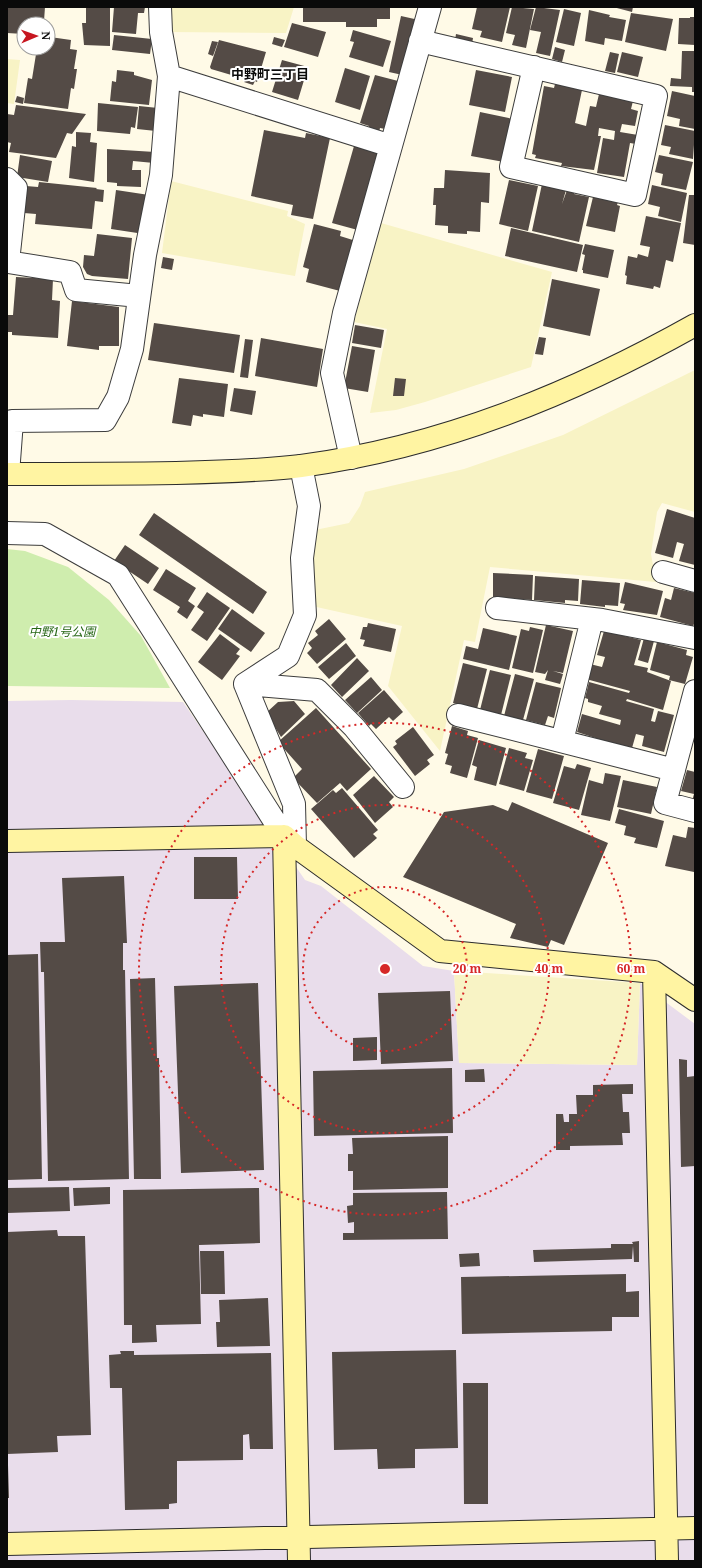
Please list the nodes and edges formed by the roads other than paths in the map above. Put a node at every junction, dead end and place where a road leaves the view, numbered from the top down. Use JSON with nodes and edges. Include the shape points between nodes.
{"nodes":[{"id":1,"x":160,"y":7,"type":"edge"},
{"id":2,"x":430,"y":7,"type":"edge"},
{"id":3,"x":420,"y":41,"type":"junction"},
{"id":4,"x":534,"y":67,"type":"junction"},
{"id":5,"x":169,"y":76,"type":"junction"},
{"id":6,"x":391,"y":146,"type":"junction"},
{"id":7,"x":7,"y":179,"type":"edge"},
{"id":8,"x":139,"y":296,"type":"junction"},
{"id":9,"x":695,"y":325,"type":"edge"},
{"id":10,"x":351,"y":458,"type":"junction"},
{"id":11,"x":301,"y":466,"type":"junction"},
{"id":12,"x":7,"y":474,"type":"edge"},
{"id":13,"x":7,"y":533,"type":"edge"},
{"id":14,"x":663,"y":572,"type":"dead end"},
{"id":15,"x":695,"y":581,"type":"edge"},
{"id":16,"x":497,"y":608,"type":"dead end"},
{"id":17,"x":592,"y":619,"type":"junction"},
{"id":18,"x":695,"y":638,"type":"edge"},
{"id":19,"x":245,"y":684,"type":"junction"},
{"id":20,"x":695,"y":692,"type":"edge"},
{"id":21,"x":458,"y":715,"type":"dead end"},
{"id":22,"x":562,"y":741,"type":"junction"},
{"id":23,"x":674,"y":770,"type":"junction"},
{"id":24,"x":404,"y":787,"type":"dead end"},
{"id":25,"x":695,"y":811,"type":"edge"},
{"id":26,"x":7,"y":841,"type":"edge"},
{"id":27,"x":289,"y":841,"type":"junction"},
{"id":28,"x":654,"y":972,"type":"junction"},
{"id":29,"x":695,"y":1000,"type":"edge"},
{"id":30,"x":666,"y":1528,"type":"junction"},
{"id":31,"x":695,"y":1528,"type":"edge"},
{"id":32,"x":299,"y":1538,"type":"junction"},
{"id":33,"x":7,"y":1544,"type":"edge"},
{"id":34,"x":299,"y":1561,"type":"edge"},
{"id":35,"x":667,"y":1561,"type":"edge"}],
"edges":[{"from":1,"to":5,"type":"street","via":[[161,32]]},
{"from":2,"to":3,"type":"street"},
{"from":3,"to":4,"type":"street"},
{"from":3,"to":6,"type":"street"},
{"from":4,"to":4,"type":"street","via":[[656,96],[635,195],[511,167]]},
{"from":5,"to":6,"type":"street"},
{"from":5,"to":8,"type":"street","via":[[161,175],[144,255]]},
{"from":6,"to":10,"type":"street","via":[[344,313],[332,373]]},
{"from":7,"to":8,"type":"street","via":[[16,188],[8,262],[70,272],[76,290]]},
{"from":8,"to":12,"type":"street","via":[[132,349],[118,397],[105,420],[12,421]]},
{"from":9,"to":10,"type":"street","via":[[580,384],[514,411],[443,436]]},
{"from":10,"to":11,"type":"street"},
{"from":11,"to":12,"type":"street","via":[[253,471]]},
{"from":11,"to":19,"type":"street","via":[[308,506],[302,558],[305,615],[288,656]]},
{"from":13,"to":27,"type":"street","via":[[45,534],[118,575]]},
{"from":14,"to":15,"type":"street"},
{"from":16,"to":17,"type":"street"},
{"from":17,"to":18,"type":"street"},
{"from":17,"to":22,"type":"street"},
{"from":19,"to":24,"type":"street","via":[[317,690],[354,727]]},
{"from":19,"to":27,"type":"street","via":[[294,804]]},
{"from":20,"to":23,"type":"street"},
{"from":21,"to":22,"type":"street"},
{"from":22,"to":23,"type":"street"},
{"from":23,"to":25,"type":"street","via":[[665,803]]},
{"from":26,"to":27,"type":"street"},
{"from":27,"to":28,"type":"street","via":[[440,951]]},
{"from":27,"to":32,"type":"street"},
{"from":28,"to":29,"type":"street"},
{"from":28,"to":30,"type":"street"},
{"from":30,"to":31,"type":"street"},
{"from":30,"to":32,"type":"street"},
{"from":30,"to":35,"type":"street"},
{"from":32,"to":33,"type":"street"},
{"from":32,"to":34,"type":"street"}]}
